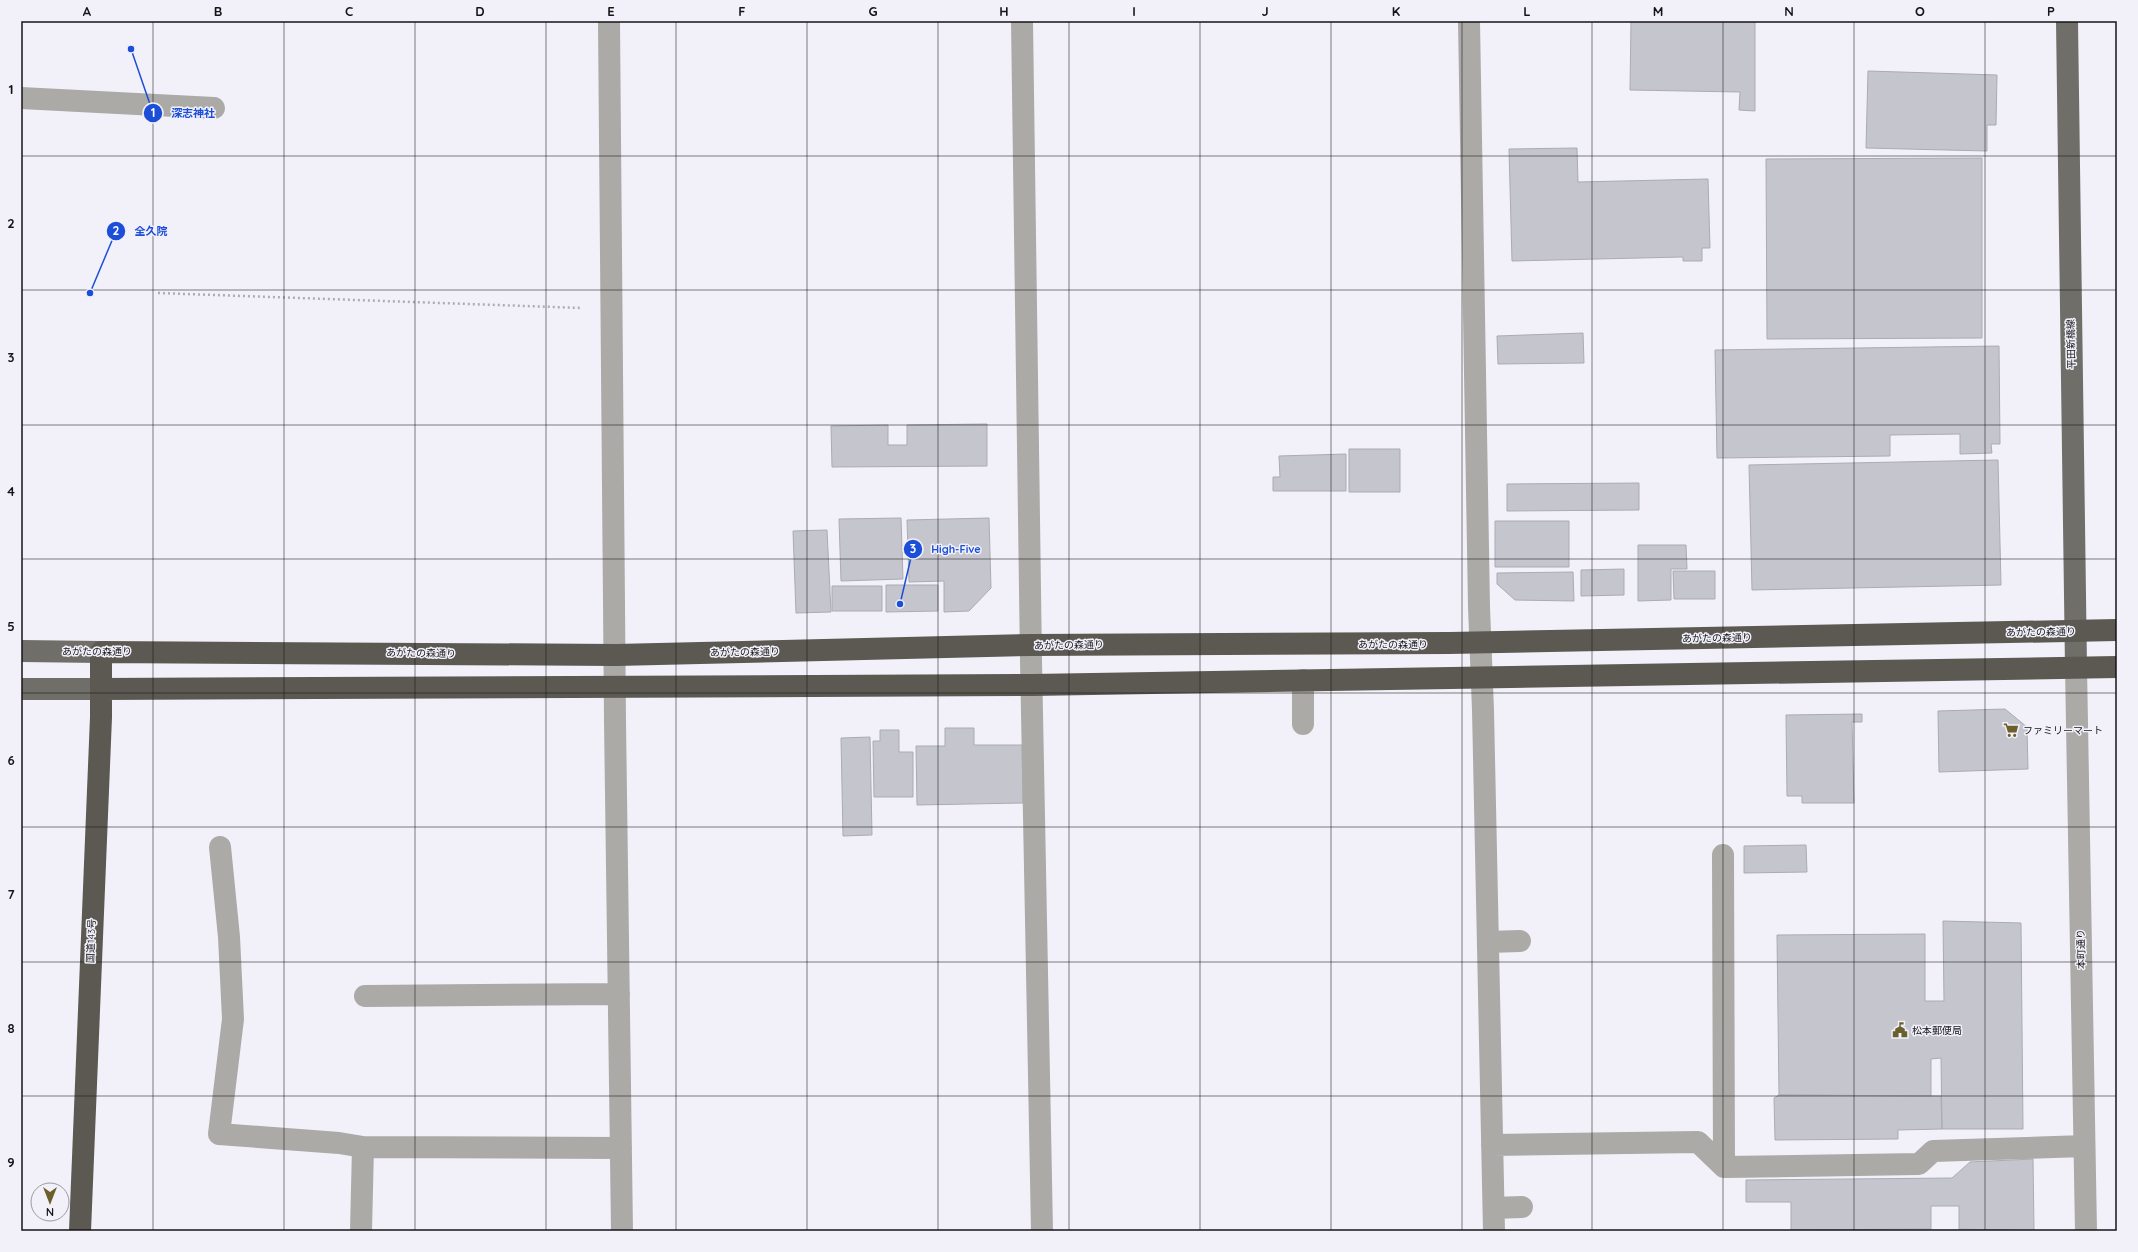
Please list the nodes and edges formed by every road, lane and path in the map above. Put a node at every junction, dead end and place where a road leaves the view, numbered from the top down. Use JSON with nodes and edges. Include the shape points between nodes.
{"nodes":[{"id":1,"x":609,"y":21,"type":"edge"},
{"id":2,"x":1022,"y":21,"type":"edge"},
{"id":3,"x":1469,"y":21,"type":"edge"},
{"id":4,"x":2067,"y":21,"type":"edge"},
{"id":5,"x":21,"y":98,"type":"edge"},
{"id":6,"x":214,"y":108,"type":"dead end"},
{"id":7,"x":158,"y":293,"type":"dead end"},
{"id":8,"x":611,"y":309,"type":"junction"},
{"id":9,"x":2117,"y":630,"type":"edge"},
{"id":10,"x":2076,"y":631,"type":"junction"},
{"id":11,"x":1480,"y":643,"type":"junction"},
{"id":12,"x":1031,"y":645,"type":"junction"},
{"id":13,"x":21,"y":651,"type":"edge"},
{"id":14,"x":101,"y":652,"type":"junction"},
{"id":15,"x":616,"y":655,"type":"junction"},
{"id":16,"x":2117,"y":667,"type":"edge"},
{"id":17,"x":2076,"y":668,"type":"junction"},
{"id":18,"x":1481,"y":677,"type":"junction"},
{"id":19,"x":1303,"y":680,"type":"junction"},
{"id":20,"x":1032,"y":685,"type":"junction"},
{"id":21,"x":616,"y":687,"type":"junction"},
{"id":22,"x":21,"y":689,"type":"edge"},
{"id":23,"x":100,"y":689,"type":"junction"},
{"id":24,"x":1303,"y":724,"type":"dead end"},
{"id":25,"x":220,"y":847,"type":"dead end"},
{"id":26,"x":1723,"y":855,"type":"dead end"},
{"id":27,"x":1520,"y":941,"type":"dead end"},
{"id":28,"x":1488,"y":942,"type":"junction"},
{"id":29,"x":619,"y":994,"type":"junction"},
{"id":30,"x":365,"y":996,"type":"dead end"},
{"id":31,"x":1492,"y":1145,"type":"junction"},
{"id":32,"x":2084,"y":1146,"type":"junction"},
{"id":33,"x":363,"y":1147,"type":"junction"},
{"id":34,"x":621,"y":1148,"type":"junction"},
{"id":35,"x":1724,"y":1167,"type":"junction"},
{"id":36,"x":1522,"y":1207,"type":"dead end"},
{"id":37,"x":1494,"y":1208,"type":"junction"},
{"id":38,"x":80,"y":1231,"type":"edge"},
{"id":39,"x":361,"y":1231,"type":"edge"},
{"id":40,"x":622,"y":1231,"type":"edge"},
{"id":41,"x":1042,"y":1231,"type":"edge"},
{"id":42,"x":1494,"y":1231,"type":"edge"},
{"id":43,"x":2086,"y":1231,"type":"edge"}],
"edges":[{"from":1,"to":8,"type":"street"},
{"from":2,"to":12,"type":"street"},
{"from":3,"to":11,"type":"street","via":[[1471,536]]},
{"from":4,"to":10,"type":"main road","name":"平田新橋線"},
{"from":5,"to":6,"type":"street"},
{"from":7,"to":8,"type":"path"},
{"from":8,"to":15,"type":"street"},
{"from":9,"to":10,"type":"highway","name":"あがたの森通り"},
{"from":10,"to":11,"type":"highway","name":"あがたの森通り"},
{"from":10,"to":17,"type":"main road","name":"平田新橋線"},
{"from":11,"to":12,"type":"highway","name":"あがたの森通り"},
{"from":11,"to":18,"type":"street"},
{"from":12,"to":15,"type":"highway","name":"あがたの森通り"},
{"from":12,"to":20,"type":"street"},
{"from":13,"to":14,"type":"main road","name":"あがたの森通り"},
{"from":14,"to":15,"type":"highway","name":"あがたの森通り"},
{"from":14,"to":23,"type":"highway","name":"国道143号"},
{"from":15,"to":21,"type":"street"},
{"from":16,"to":17,"type":"highway"},
{"from":17,"to":18,"type":"highway"},
{"from":17,"to":32,"type":"street","name":"本町通り"},
{"from":18,"to":19,"type":"highway"},
{"from":18,"to":28,"type":"street","via":[[1482,912]]},
{"from":19,"to":20,"type":"highway"},
{"from":19,"to":24,"type":"street"},
{"from":20,"to":21,"type":"highway"},
{"from":20,"to":41,"type":"street"},
{"from":21,"to":23,"type":"highway"},
{"from":21,"to":29,"type":"street"},
{"from":22,"to":23,"type":"main road"},
{"from":23,"to":38,"type":"highway","name":"国道143号"},
{"from":25,"to":33,"type":"street","via":[[229,937],[233,1019],[219,1134]]},
{"from":26,"to":35,"type":"street"},
{"from":27,"to":28,"type":"street"},
{"from":28,"to":31,"type":"street"},
{"from":29,"to":30,"type":"street"},
{"from":29,"to":34,"type":"street"},
{"from":31,"to":35,"type":"street","via":[[1698,1142]]},
{"from":31,"to":37,"type":"street"},
{"from":32,"to":35,"type":"street","via":[[1933,1151],[1919,1164]]},
{"from":32,"to":43,"type":"street","name":"本町通り"},
{"from":33,"to":34,"type":"street"},
{"from":33,"to":39,"type":"street"},
{"from":34,"to":40,"type":"street"},
{"from":36,"to":37,"type":"street"},
{"from":37,"to":42,"type":"street"}]}
